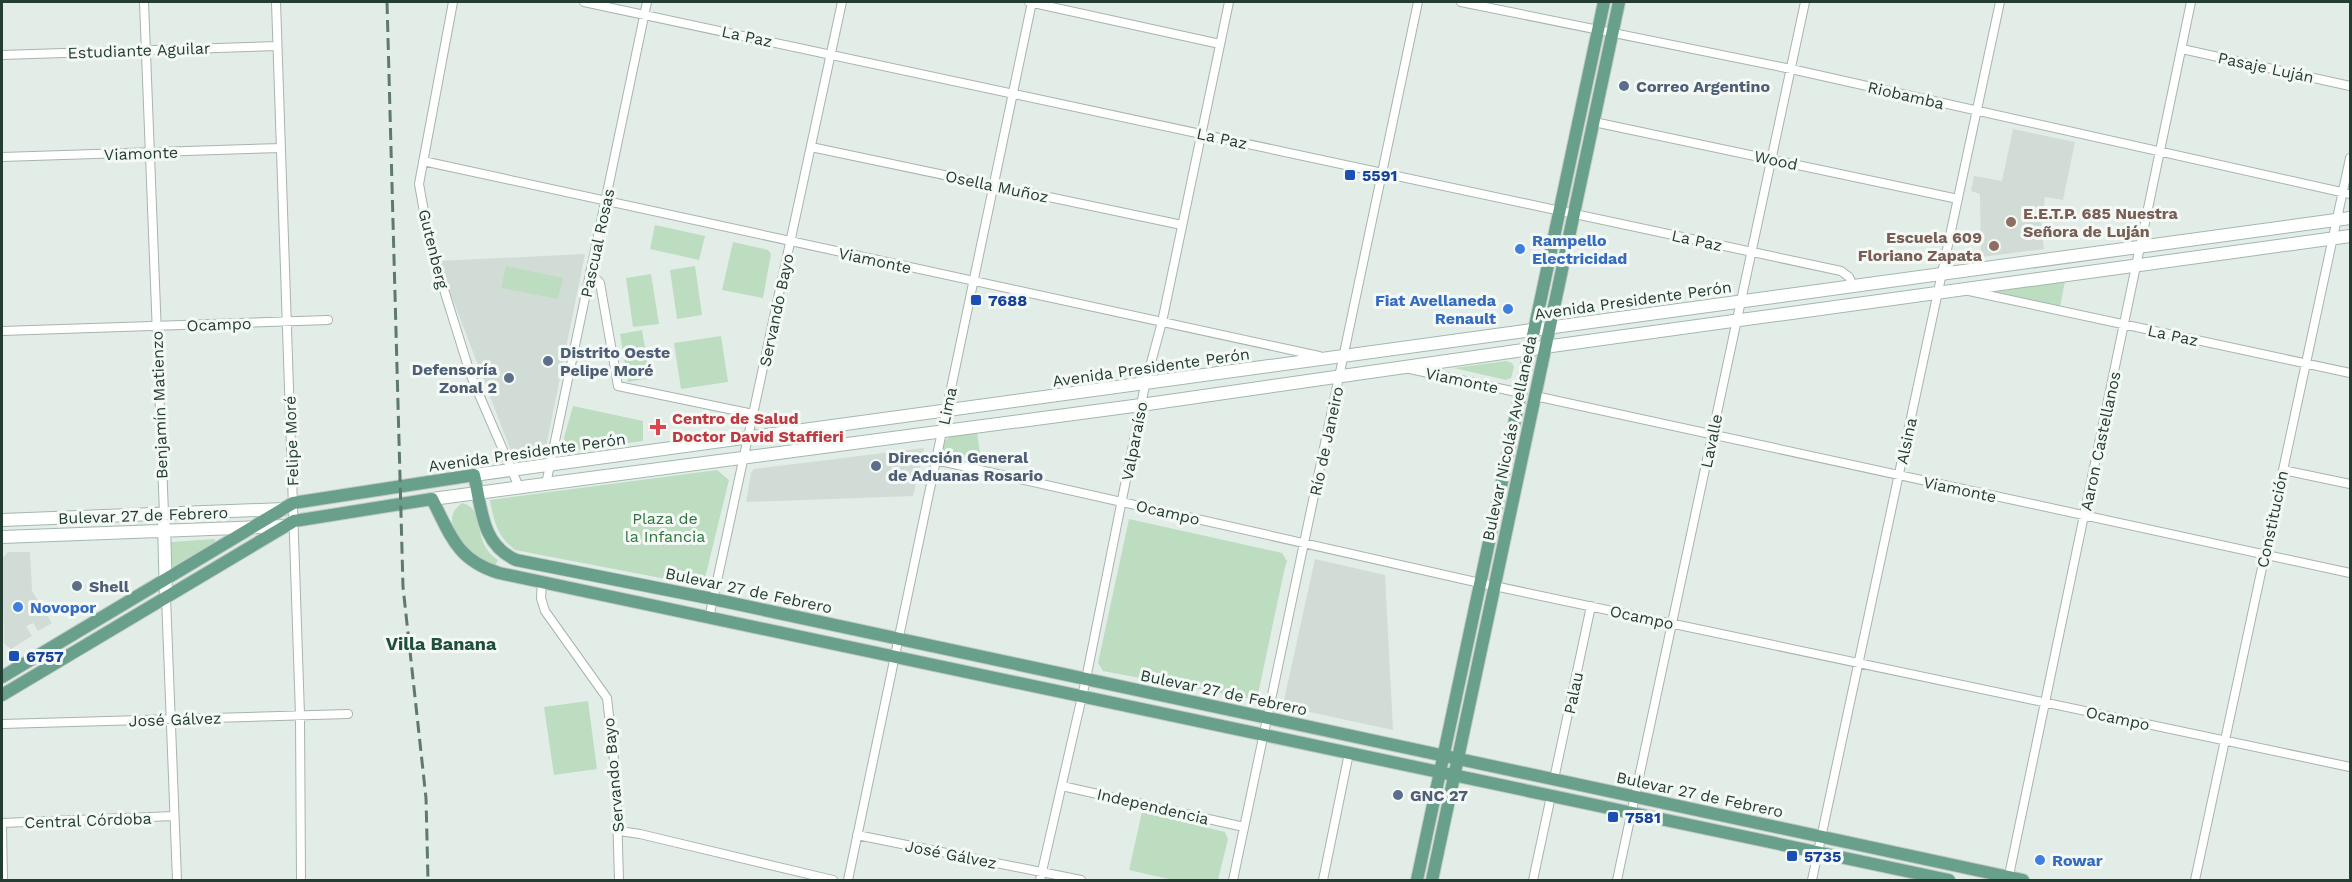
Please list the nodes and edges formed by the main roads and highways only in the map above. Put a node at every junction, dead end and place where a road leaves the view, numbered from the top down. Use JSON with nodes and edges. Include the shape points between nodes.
{"nodes":[{"id":1,"x":1604,"y":2,"type":"edge"},
{"id":2,"x":1619,"y":2,"type":"edge"},
{"id":3,"x":2350,"y":218,"type":"edge"},
{"id":4,"x":2350,"y":236,"type":"edge"},
{"id":5,"x":1549,"y":328,"type":"junction"},
{"id":6,"x":1534,"y":330,"type":"junction"},
{"id":7,"x":1545,"y":348,"type":"junction"},
{"id":8,"x":1530,"y":349,"type":"junction"},
{"id":9,"x":474,"y":475,"type":"junction"},
{"id":10,"x":478,"y":493,"type":"junction"},
{"id":11,"x":432,"y":499,"type":"junction"},
{"id":12,"x":288,"y":506,"type":"junction"},
{"id":13,"x":164,"y":514,"type":"junction"},
{"id":14,"x":2,"y":520,"type":"edge"},
{"id":15,"x":290,"y":524,"type":"junction"},
{"id":16,"x":251,"y":528,"type":"junction"},
{"id":17,"x":165,"y":532,"type":"junction"},
{"id":18,"x":2,"y":537,"type":"edge"},
{"id":19,"x":165,"y":578,"type":"junction"},
{"id":20,"x":166,"y":597,"type":"junction"},
{"id":21,"x":2,"y":677,"type":"edge"},
{"id":22,"x":2,"y":694,"type":"edge"},
{"id":23,"x":1443,"y":756,"type":"junction"},
{"id":24,"x":1458,"y":759,"type":"junction"},
{"id":25,"x":1440,"y":772,"type":"junction"},
{"id":26,"x":1454,"y":775,"type":"junction"},
{"id":27,"x":2008,"y":879,"type":"edge"},
{"id":28,"x":1417,"y":880,"type":"edge"},
{"id":29,"x":1432,"y":880,"type":"edge"},
{"id":30,"x":1949,"y":880,"type":"edge"},
{"id":31,"x":2023,"y":880,"type":"edge"}],
"edges":[{"from":1,"to":6,"type":"main road","name":"Bulevar Nicolás Avellaneda"},
{"from":2,"to":5,"type":"main road","name":"Bulevar Nicolás Avellaneda"},
{"from":3,"to":5,"type":"main road","name":"Avenida Presidente Perón"},
{"from":4,"to":7,"type":"main road","name":"Avenida Presidente Perón"},
{"from":5,"to":6,"type":"main road","name":"Avenida Presidente Perón"},
{"from":5,"to":7,"type":"main road","name":"Bulevar Nicolás Avellaneda"},
{"from":6,"to":8,"type":"main road","name":"Bulevar Nicolás Avellaneda"},
{"from":6,"to":9,"type":"main road","name":"Avenida Presidente Perón"},
{"from":7,"to":8,"type":"main road","name":"Avenida Presidente Perón"},
{"from":7,"to":24,"type":"main road","name":"Bulevar Nicolás Avellaneda"},
{"from":8,"to":10,"type":"main road","name":"Avenida Presidente Perón"},
{"from":8,"to":23,"type":"main road","name":"Bulevar Nicolás Avellaneda"},
{"from":9,"to":10,"type":"main road","name":"Bulevar 27 de Febrero"},
{"from":9,"to":12,"type":"main road","name":"Avenida Presidente Perón"},
{"from":10,"to":11,"type":"main road","name":"Avenida Presidente Perón"},
{"from":10,"to":23,"type":"main road","name":"Bulevar 27 de Febrero","via":[[493,545],[516,560]]},
{"from":11,"to":15,"type":"main road","name":"Avenida Presidente Perón"},
{"from":11,"to":25,"type":"main road","name":"Bulevar 27 de Febrero","via":[[463,554],[481,567]]},
{"from":12,"to":13,"type":"main road","name":"Bulevar 27 de Febrero"},
{"from":12,"to":16,"type":"main road","name":"Avenida Presidente Perón"},
{"from":13,"to":14,"type":"main road","name":"Bulevar 27 de Febrero"},
{"from":13,"to":17,"type":"main road","name":"Benjamín Matienzo"},
{"from":15,"to":16,"type":"main road","name":"Bulevar 27 de Febrero"},
{"from":15,"to":20,"type":"main road","name":"Avenida Presidente Perón"},
{"from":16,"to":17,"type":"main road","name":"Bulevar 27 de Febrero"},
{"from":16,"to":19,"type":"main road","name":"Avenida Presidente Perón"},
{"from":17,"to":18,"type":"main road","name":"Bulevar 27 de Febrero"},
{"from":17,"to":19,"type":"main road","name":"Benjamín Matienzo"},
{"from":19,"to":20,"type":"main road","name":"Benjamín Matienzo"},
{"from":19,"to":21,"type":"main road","name":"Avenida Presidente Perón"},
{"from":20,"to":22,"type":"main road","name":"Avenida Presidente Perón"},
{"from":23,"to":24,"type":"main road","name":"Bulevar 27 de Febrero"},
{"from":23,"to":25,"type":"main road","name":"Bulevar Nicolás Avellaneda"},
{"from":24,"to":26,"type":"main road","name":"Bulevar Nicolás Avellaneda"},
{"from":24,"to":27,"type":"main road","name":"Bulevar 27 de Febrero"},
{"from":25,"to":26,"type":"main road","name":"Bulevar 27 de Febrero"},
{"from":25,"to":28,"type":"main road","name":"Bulevar Nicolás Avellaneda"},
{"from":26,"to":29,"type":"main road","name":"Bulevar Nicolás Avellaneda"},
{"from":26,"to":30,"type":"main road","name":"Bulevar 27 de Febrero"},
{"from":27,"to":31,"type":"main road","name":"Bulevar 27 de Febrero"}]}
